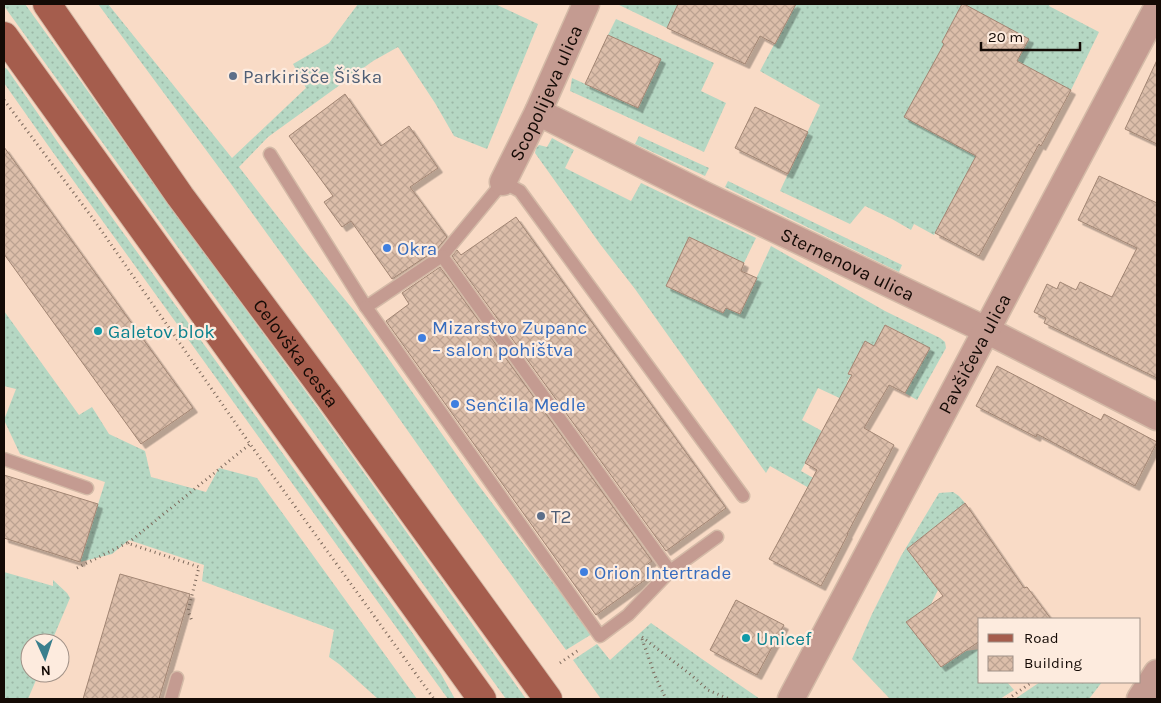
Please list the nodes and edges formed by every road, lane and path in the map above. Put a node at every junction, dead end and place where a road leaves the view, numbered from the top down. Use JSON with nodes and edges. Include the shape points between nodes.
{"nodes":[{"id":1,"x":46,"y":4,"type":"edge"},
{"id":2,"x":586,"y":4,"type":"edge"},
{"id":3,"x":1157,"y":8,"type":"edge"},
{"id":4,"x":4,"y":36,"type":"edge"},
{"id":5,"x":4,"y":100,"type":"edge"},
{"id":6,"x":538,"y":112,"type":"junction"},
{"id":7,"x":270,"y":154,"type":"dead end"},
{"id":8,"x":503,"y":182,"type":"junction"},
{"id":9,"x":442,"y":256,"type":"junction"},
{"id":10,"x":366,"y":307,"type":"junction"},
{"id":11,"x":986,"y":330,"type":"junction"},
{"id":12,"x":1157,"y":417,"type":"edge"},
{"id":13,"x":250,"y":444,"type":"junction"},
{"id":14,"x":4,"y":459,"type":"edge"},
{"id":15,"x":87,"y":488,"type":"dead end"},
{"id":16,"x":743,"y":496,"type":"dead end"},
{"id":17,"x":717,"y":537,"type":"dead end"},
{"id":18,"x":127,"y":543,"type":"junction"},
{"id":19,"x":76,"y":568,"type":"dead end"},
{"id":20,"x":670,"y":571,"type":"junction"},
{"id":21,"x":628,"y":615,"type":"junction"},
{"id":22,"x":192,"y":620,"type":"dead end"},
{"id":23,"x":642,"y":637,"type":"junction"},
{"id":24,"x":1157,"y":673,"type":"edge"},
{"id":25,"x":177,"y":678,"type":"dead end"},
{"id":26,"x":1031,"y":683,"type":"edge"},
{"id":27,"x":171,"y":699,"type":"edge"},
{"id":28,"x":434,"y":699,"type":"edge"},
{"id":29,"x":482,"y":699,"type":"edge"},
{"id":30,"x":548,"y":699,"type":"edge"},
{"id":31,"x":666,"y":699,"type":"edge"},
{"id":32,"x":729,"y":699,"type":"edge"},
{"id":33,"x":791,"y":699,"type":"edge"},
{"id":34,"x":1008,"y":699,"type":"edge"},
{"id":35,"x":1140,"y":699,"type":"edge"}],
"edges":[{"from":1,"to":30,"type":"main road","name":"Celovška cesta","via":[[180,196]]},
{"from":2,"to":6,"type":"street","name":"Scopolijeva ulica"},
{"from":3,"to":11,"type":"street","name":"Pavšičeva ulica"},
{"from":4,"to":29,"type":"main road"},
{"from":5,"to":13,"type":"path","via":[[94,220]]},
{"from":6,"to":8,"type":"street","name":"Scopolijeva ulica"},
{"from":6,"to":11,"type":"street","name":"Sternenova ulica"},
{"from":7,"to":10,"type":"lane"},
{"from":8,"to":9,"type":"lane"},
{"from":8,"to":16,"type":"lane","via":[[520,191]]},
{"from":9,"to":10,"type":"lane"},
{"from":9,"to":20,"type":"lane"},
{"from":10,"to":21,"type":"lane","via":[[600,636]]},
{"from":11,"to":12,"type":"street","name":"Sternenova ulica"},
{"from":11,"to":33,"type":"street","name":"Pavšičeva ulica"},
{"from":13,"to":18,"type":"path"},
{"from":13,"to":28,"type":"path"},
{"from":14,"to":15,"type":"lane"},
{"from":17,"to":20,"type":"lane"},
{"from":18,"to":19,"type":"path"},
{"from":18,"to":22,"type":"path","via":[[199,567],[188,611]]},
{"from":20,"to":21,"type":"lane"},
{"from":21,"to":23,"type":"path"},
{"from":23,"to":31,"type":"path"},
{"from":23,"to":32,"type":"path","via":[[708,690]]},
{"from":24,"to":35,"type":"street"},
{"from":25,"to":27,"type":"lane"},
{"from":26,"to":34,"type":"path"}]}
